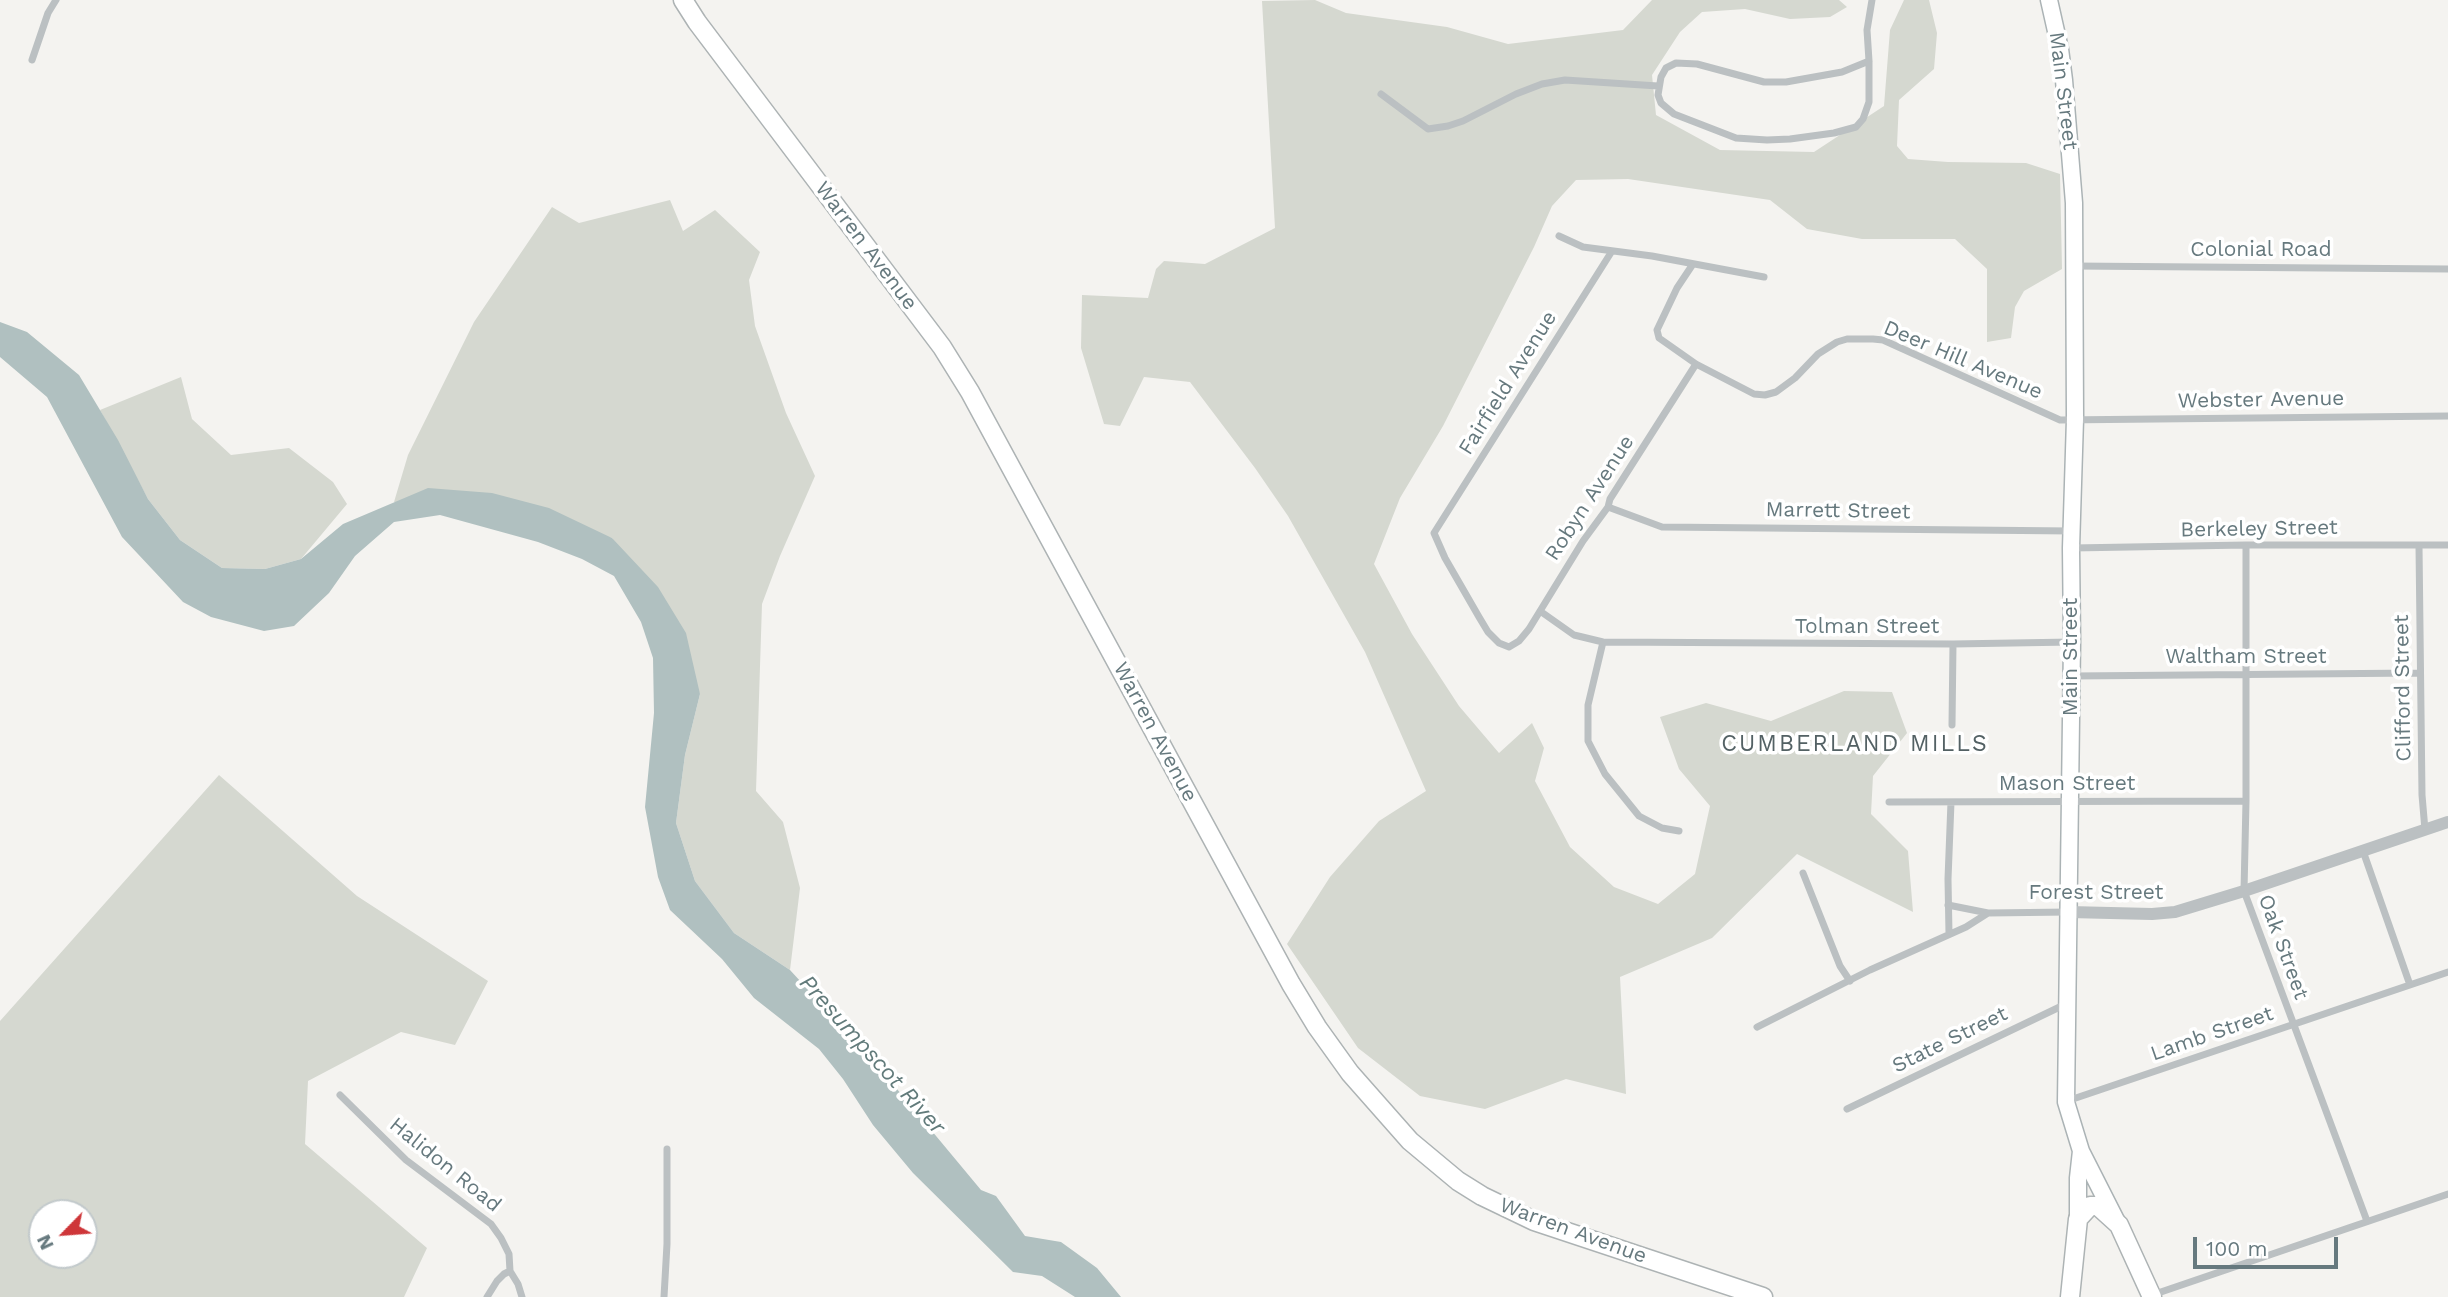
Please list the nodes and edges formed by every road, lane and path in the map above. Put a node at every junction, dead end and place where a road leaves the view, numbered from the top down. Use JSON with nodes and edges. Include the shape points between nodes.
{"nodes":[{"id":1,"x":56,"y":0,"type":"edge"},
{"id":2,"x":683,"y":0,"type":"edge"},
{"id":3,"x":1872,"y":0,"type":"edge"},
{"id":4,"x":2049,"y":0,"type":"edge"},
{"id":5,"x":32,"y":60,"type":"dead end"},
{"id":6,"x":1868,"y":61,"type":"junction"},
{"id":7,"x":1658,"y":86,"type":"junction"},
{"id":8,"x":1381,"y":94,"type":"dead end"},
{"id":9,"x":1559,"y":236,"type":"dead end"},
{"id":10,"x":1612,"y":251,"type":"junction"},
{"id":11,"x":1693,"y":264,"type":"junction"},
{"id":12,"x":2073,"y":266,"type":"junction"},
{"id":13,"x":2448,"y":269,"type":"edge"},
{"id":14,"x":1764,"y":277,"type":"dead end"},
{"id":15,"x":1696,"y":364,"type":"junction"},
{"id":16,"x":2448,"y":416,"type":"edge"},
{"id":17,"x":2075,"y":419,"type":"junction"},
{"id":18,"x":1608,"y":507,"type":"junction"},
{"id":19,"x":2072,"y":531,"type":"junction"},
{"id":20,"x":2246,"y":545,"type":"junction"},
{"id":21,"x":2448,"y":545,"type":"edge"},
{"id":22,"x":2419,"y":546,"type":"junction"},
{"id":23,"x":2071,"y":548,"type":"junction"},
{"id":24,"x":1540,"y":611,"type":"junction"},
{"id":25,"x":1603,"y":642,"type":"junction"},
{"id":26,"x":2072,"y":642,"type":"junction"},
{"id":27,"x":1953,"y":644,"type":"junction"},
{"id":28,"x":1509,"y":647,"type":"joint"},
{"id":29,"x":2420,"y":673,"type":"junction"},
{"id":30,"x":2245,"y":674,"type":"junction"},
{"id":31,"x":2072,"y":676,"type":"junction"},
{"id":32,"x":1952,"y":725,"type":"dead end"},
{"id":33,"x":2070,"y":801,"type":"junction"},
{"id":34,"x":2246,"y":801,"type":"junction"},
{"id":35,"x":1951,"y":802,"type":"junction"},
{"id":36,"x":1889,"y":803,"type":"dead end"},
{"id":37,"x":2448,"y":822,"type":"edge"},
{"id":38,"x":2425,"y":830,"type":"junction"},
{"id":39,"x":1679,"y":831,"type":"dead end"},
{"id":40,"x":2363,"y":851,"type":"junction"},
{"id":41,"x":1803,"y":873,"type":"dead end"},
{"id":42,"x":2244,"y":891,"type":"junction"},
{"id":43,"x":1948,"y":905,"type":"junction"},
{"id":44,"x":2069,"y":912,"type":"junction"},
{"id":45,"x":1988,"y":913,"type":"junction"},
{"id":46,"x":1949,"y":934,"type":"junction"},
{"id":47,"x":2448,"y":972,"type":"edge"},
{"id":48,"x":1850,"y":981,"type":"junction"},
{"id":49,"x":2410,"y":985,"type":"junction"},
{"id":50,"x":2069,"y":1003,"type":"junction"},
{"id":51,"x":2294,"y":1024,"type":"junction"},
{"id":52,"x":1757,"y":1027,"type":"dead end"},
{"id":53,"x":340,"y":1095,"type":"dead end"},
{"id":54,"x":2066,"y":1102,"type":"junction"},
{"id":55,"x":1847,"y":1109,"type":"dead end"},
{"id":56,"x":667,"y":1149,"type":"dead end"},
{"id":57,"x":2081,"y":1151,"type":"junction"},
{"id":58,"x":2448,"y":1194,"type":"edge"},
{"id":59,"x":2078,"y":1219,"type":"junction"},
{"id":60,"x":2367,"y":1221,"type":"junction"},
{"id":61,"x":2119,"y":1225,"type":"junction"},
{"id":62,"x":510,"y":1272,"type":"junction"},
{"id":63,"x":2151,"y":1296,"type":"edge"},
{"id":64,"x":486,"y":1297,"type":"edge"},
{"id":65,"x":522,"y":1297,"type":"edge"},
{"id":66,"x":664,"y":1297,"type":"edge"},
{"id":67,"x":1763,"y":1297,"type":"edge"},
{"id":68,"x":2070,"y":1297,"type":"edge"}],
"edges":[{"from":1,"to":5,"type":"street"},
{"from":2,"to":67,"type":"main road","name":"Warren Avenue","via":[[942,347],[970,392],[1291,984],[1350,1073],[1410,1141],[1482,1196],[1534,1221]]},
{"from":3,"to":6,"type":"street"},
{"from":4,"to":12,"type":"main road","name":"Main Street","via":[[2066,100],[2074,203]]},
{"from":6,"to":7,"type":"street","via":[[1842,72],[1786,82],[1764,82],[1676,62],[1667,68]]},
{"from":6,"to":7,"type":"street","via":[[1869,102],[1856,127],[1790,139],[1746,139],[1708,129],[1666,109]]},
{"from":7,"to":8,"type":"street","via":[[1565,80],[1542,84],[1463,121],[1428,129]]},
{"from":9,"to":10,"type":"street","via":[[1583,247]]},
{"from":10,"to":11,"type":"street"},
{"from":10,"to":28,"type":"street","name":"Fairfield Avenue","via":[[1434,533],[1488,632]]},
{"from":11,"to":14,"type":"street"},
{"from":11,"to":15,"type":"street","via":[[1657,330],[1665,344]]},
{"from":12,"to":13,"type":"street","name":"Colonial Road"},
{"from":12,"to":17,"type":"main road","name":"Main Street"},
{"from":15,"to":17,"type":"street","name":"Deer Hill Avenue","via":[[1744,390],[1765,395],[1776,393],[1796,378],[1827,347],[1847,339],[1883,340],[2052,418]]},
{"from":15,"to":18,"type":"street","name":"Robyn Avenue"},
{"from":16,"to":17,"type":"street","name":"Webster Avenue"},
{"from":17,"to":19,"type":"main road","name":"Main Street"},
{"from":18,"to":19,"type":"street","name":"Marrett Street","via":[[1662,527]]},
{"from":18,"to":24,"type":"street","name":"Robyn Avenue"},
{"from":19,"to":23,"type":"main road","name":"Main Street"},
{"from":20,"to":22,"type":"street","name":"Berkeley Street"},
{"from":20,"to":23,"type":"street","name":"Berkeley Street"},
{"from":20,"to":30,"type":"street","name":"Oak Street"},
{"from":21,"to":22,"type":"street","name":"Berkeley Street"},
{"from":22,"to":29,"type":"street","name":"Clifford Street"},
{"from":23,"to":26,"type":"main road","name":"Main Street"},
{"from":24,"to":25,"type":"street","name":"Tolman Street","via":[[1574,635]]},
{"from":24,"to":28,"type":"street","name":"Robyn Avenue","via":[[1519,641]]},
{"from":25,"to":27,"type":"street","name":"Tolman Street"},
{"from":25,"to":39,"type":"street","via":[[1588,705],[1588,741],[1605,774],[1639,817]]},
{"from":26,"to":27,"type":"street","name":"Tolman Street"},
{"from":26,"to":31,"type":"main road","name":"Main Street"},
{"from":27,"to":32,"type":"street"},
{"from":29,"to":30,"type":"street","name":"Waltham Street"},
{"from":29,"to":38,"type":"street","name":"Clifford Street"},
{"from":30,"to":31,"type":"street","name":"Waltham Street"},
{"from":30,"to":34,"type":"street","name":"Oak Street"},
{"from":31,"to":33,"type":"main road","name":"Main Street"},
{"from":33,"to":34,"type":"street","name":"Mason Street"},
{"from":33,"to":35,"type":"street","name":"Mason Street"},
{"from":33,"to":44,"type":"main road","name":"Main Street"},
{"from":34,"to":42,"type":"street","name":"Oak Street"},
{"from":35,"to":36,"type":"street","name":"Mason Street"},
{"from":35,"to":43,"type":"street"},
{"from":37,"to":38,"type":"street","name":"Forest Street"},
{"from":38,"to":40,"type":"street","name":"Forest Street"},
{"from":40,"to":42,"type":"street","name":"Forest Street"},
{"from":40,"to":49,"type":"street"},
{"from":41,"to":48,"type":"street"},
{"from":42,"to":44,"type":"street","name":"Forest Street","via":[[2175,912]]},
{"from":42,"to":51,"type":"street","name":"Oak Street"},
{"from":43,"to":45,"type":"street"},
{"from":43,"to":46,"type":"street"},
{"from":44,"to":45,"type":"street","name":"Forest Street"},
{"from":44,"to":50,"type":"main road","name":"Main Street"},
{"from":45,"to":46,"type":"street","name":"Forest Street"},
{"from":46,"to":48,"type":"street","name":"Forest Street"},
{"from":47,"to":49,"type":"street","name":"Lamb Street"},
{"from":48,"to":52,"type":"street","name":"Forest Street"},
{"from":49,"to":51,"type":"street","name":"Lamb Street"},
{"from":50,"to":54,"type":"main road","name":"Main Street"},
{"from":50,"to":55,"type":"street","name":"State Street"},
{"from":51,"to":54,"type":"street","name":"Lamb Street"},
{"from":51,"to":60,"type":"street","name":"Oak Street"},
{"from":53,"to":62,"type":"street","name":"Halidon Road","via":[[405,1160],[491,1224],[509,1254]]},
{"from":54,"to":57,"type":"main road","name":"Main Street"},
{"from":56,"to":66,"type":"street"},
{"from":57,"to":59,"type":"main road"},
{"from":57,"to":61,"type":"main road","name":"Main Street"},
{"from":58,"to":60,"type":"street"},
{"from":59,"to":61,"type":"main road","via":[[2090,1206],[2098,1206]]},
{"from":59,"to":68,"type":"main road"},
{"from":60,"to":63,"type":"street"},
{"from":61,"to":63,"type":"main road","name":"Main Street"},
{"from":62,"to":64,"type":"street"},
{"from":62,"to":65,"type":"street","name":"Halidon Road"}]}
